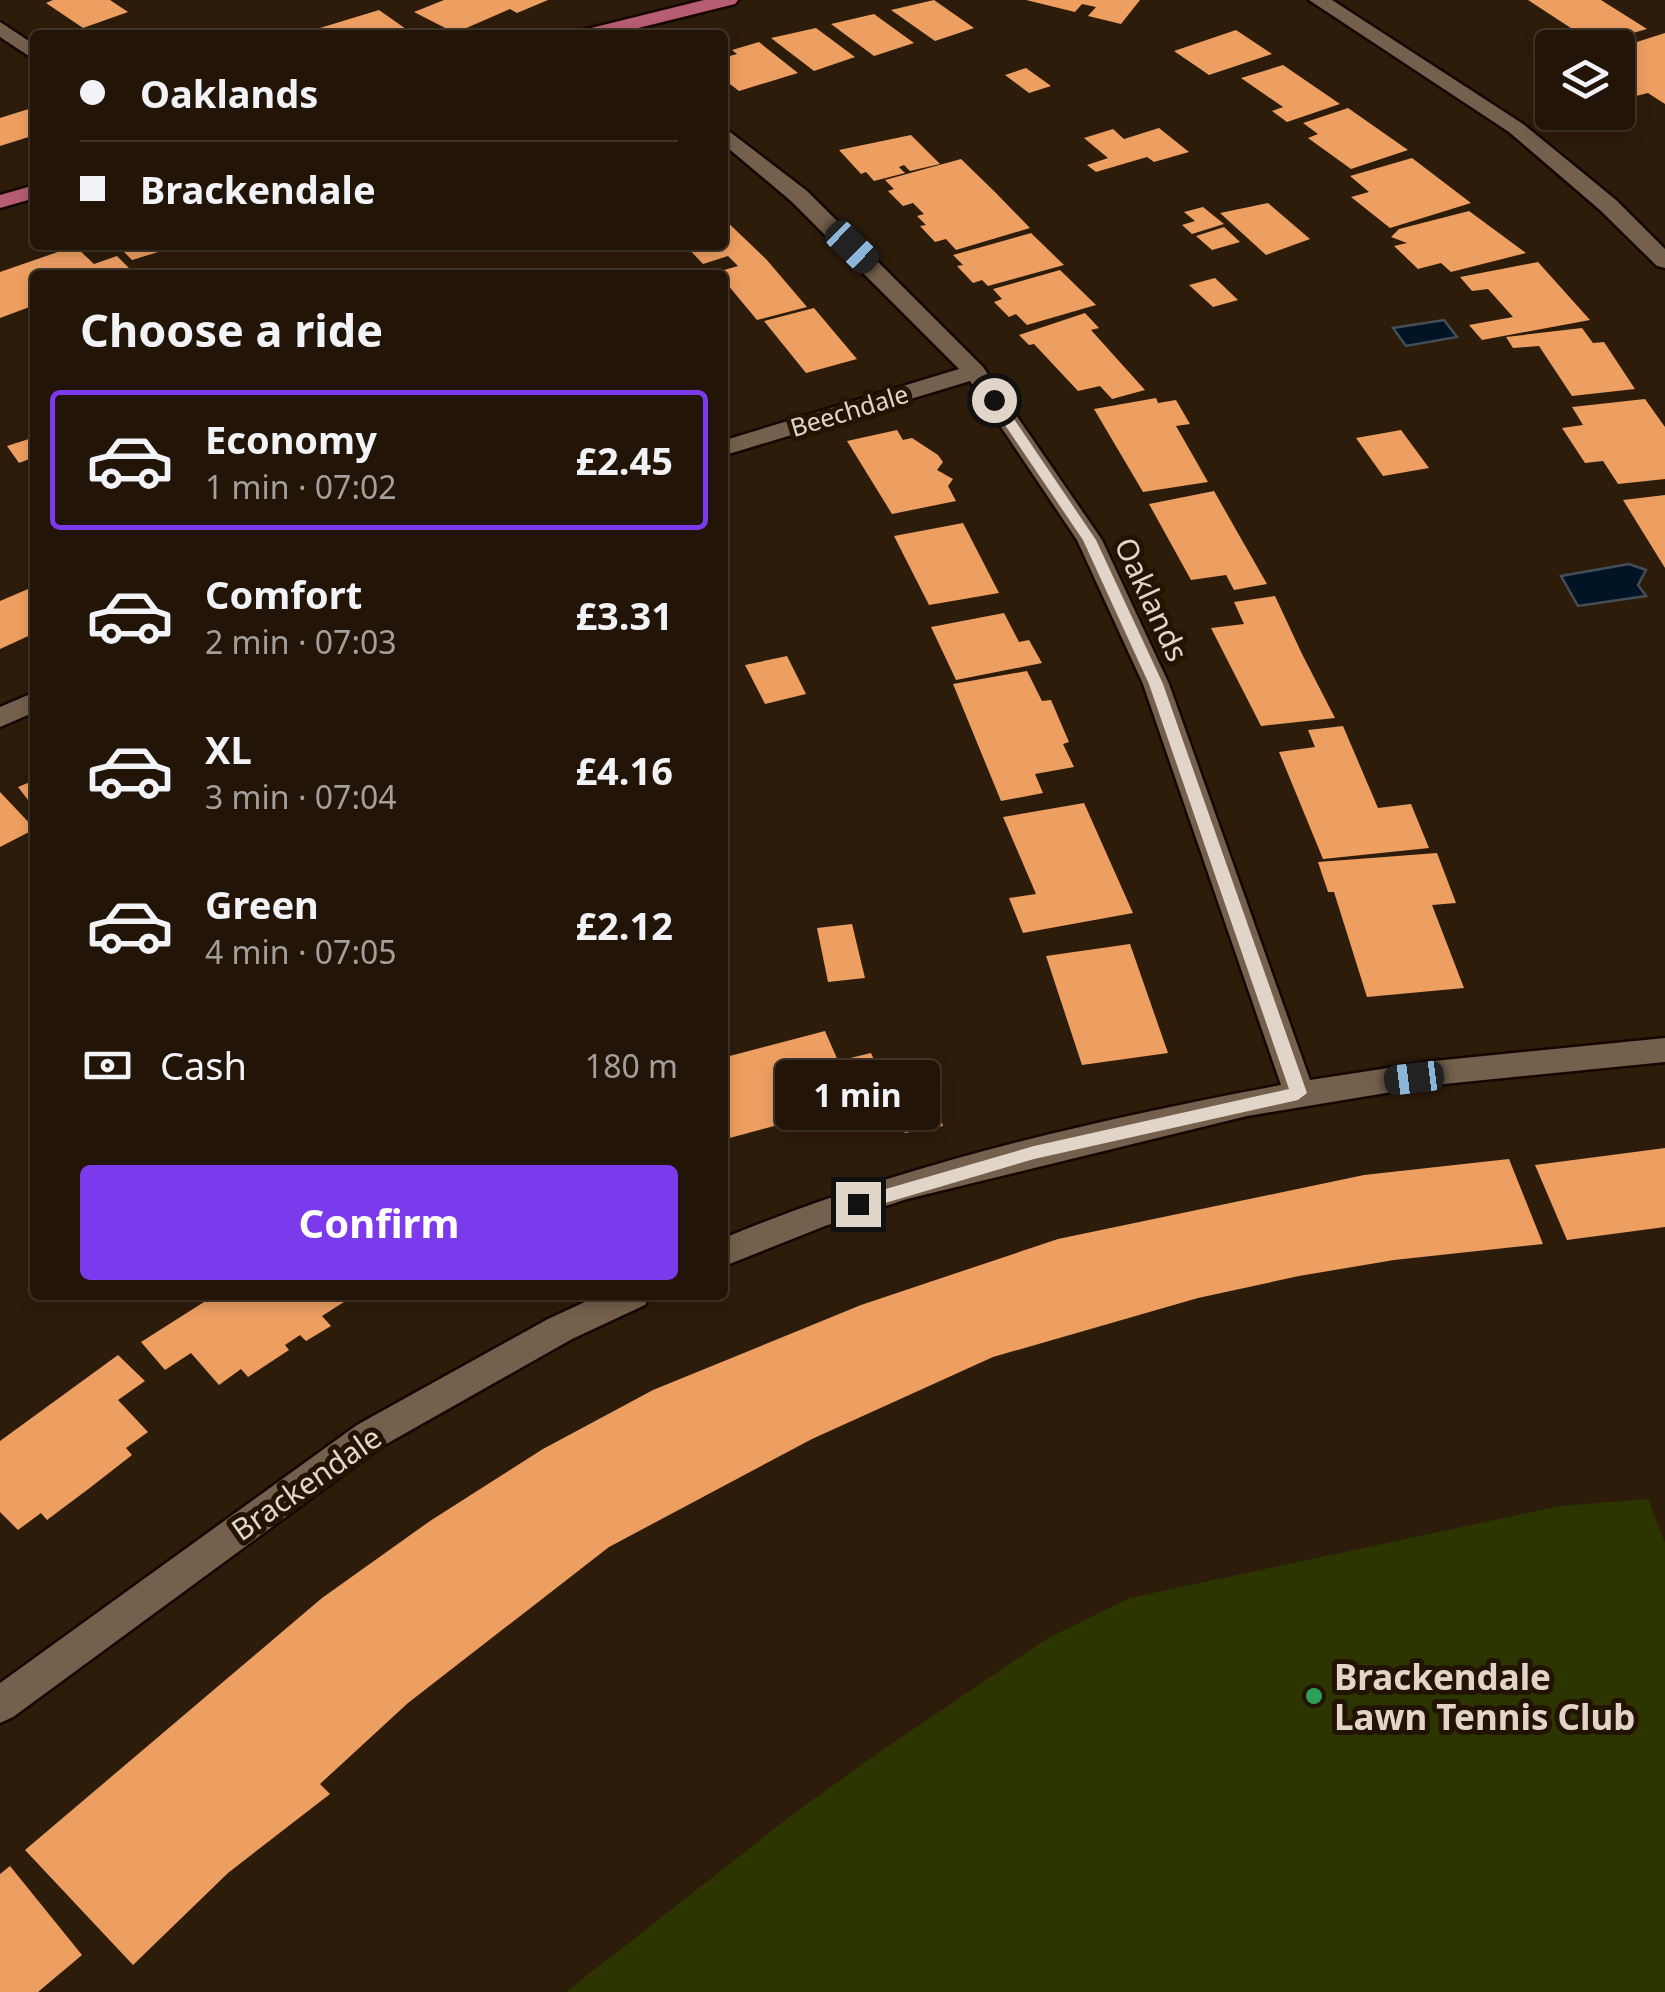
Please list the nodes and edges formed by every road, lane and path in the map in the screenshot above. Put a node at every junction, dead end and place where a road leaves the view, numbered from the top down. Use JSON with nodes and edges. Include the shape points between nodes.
{"nodes":[{"id":1,"x":728,"y":0,"type":"edge"},
{"id":2,"x":1319,"y":0,"type":"edge"},
{"id":3,"x":0,"y":28,"type":"edge"},
{"id":4,"x":613,"y":30,"type":"edge"},
{"id":5,"x":30,"y":50,"type":"edge"},
{"id":6,"x":728,"y":137,"type":"edge"},
{"id":7,"x":30,"y":193,"type":"edge"},
{"id":8,"x":0,"y":202,"type":"edge"},
{"id":9,"x":1665,"y":261,"type":"edge"},
{"id":10,"x":975,"y":372,"type":"junction"},
{"id":11,"x":728,"y":446,"type":"edge"},
{"id":12,"x":30,"y":703,"type":"edge"},
{"id":13,"x":0,"y":718,"type":"edge"},
{"id":14,"x":1665,"y":1050,"type":"edge"},
{"id":15,"x":1298,"y":1093,"type":"junction"},
{"id":16,"x":728,"y":1251,"type":"edge"},
{"id":17,"x":623,"y":1300,"type":"edge"},
{"id":18,"x":0,"y":1705,"type":"edge"}],
"edges":[{"from":1,"to":4,"type":"main road"},
{"from":2,"to":9,"type":"street","via":[[1516,128]]},
{"from":3,"to":5,"type":"street"},
{"from":6,"to":10,"type":"street","name":"Oaklands","via":[[799,196]]},
{"from":7,"to":8,"type":"main road"},
{"from":10,"to":11,"type":"street","name":"Beechdale"},
{"from":10,"to":15,"type":"street","name":"Oaklands","via":[[1090,540],[1156,684]]},
{"from":12,"to":13,"type":"street"},
{"from":14,"to":15,"type":"street"},
{"from":15,"to":16,"type":"street","via":[[923,1182]]},
{"from":17,"to":18,"type":"street","name":"Brackendale","via":[[369,1436]]}]}
